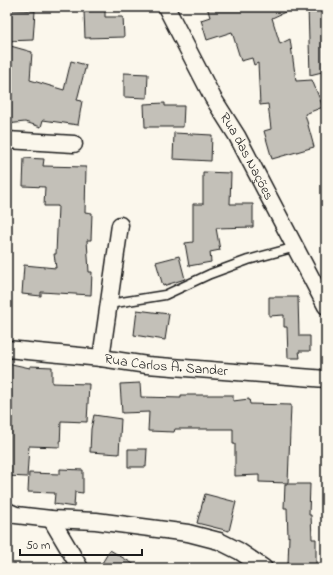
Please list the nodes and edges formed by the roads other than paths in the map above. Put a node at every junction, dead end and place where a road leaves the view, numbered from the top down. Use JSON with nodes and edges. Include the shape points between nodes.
{"nodes":[{"id":1,"x":166,"y":7,"type":"edge"},
{"id":2,"x":7,"y":140,"type":"edge"},
{"id":3,"x":74,"y":144,"type":"dead end"},
{"id":4,"x":120,"y":225,"type":"dead end"},
{"id":5,"x":296,"y":247,"type":"junction"},
{"id":6,"x":321,"y":285,"type":"edge"},
{"id":7,"x":109,"y":304,"type":"junction"},
{"id":8,"x":326,"y":306,"type":"edge"},
{"id":9,"x":7,"y":349,"type":"edge"},
{"id":10,"x":102,"y":358,"type":"junction"},
{"id":11,"x":326,"y":379,"type":"edge"},
{"id":12,"x":7,"y":499,"type":"edge"},
{"id":13,"x":7,"y":511,"type":"edge"},
{"id":14,"x":35,"y":517,"type":"junction"},
{"id":15,"x":50,"y":519,"type":"junction"},
{"id":16,"x":80,"y":568,"type":"edge"},
{"id":17,"x":264,"y":568,"type":"edge"}],
"edges":[{"from":1,"to":5,"type":"street","name":"Rua das Nações","via":[[213,98],[237,136]]},
{"from":2,"to":3,"type":"street"},
{"from":4,"to":7,"type":"street"},
{"from":5,"to":6,"type":"street","name":"Rua das Nações"},
{"from":5,"to":7,"type":"lane","via":[[248,260],[165,295]]},
{"from":6,"to":8,"type":"street","name":"Rua das Nações"},
{"from":7,"to":10,"type":"street"},
{"from":9,"to":10,"type":"street","name":"Rua Carlos A. Sander"},
{"from":10,"to":11,"type":"street","name":"Rua Carlos A. Sander","via":[[147,365]]},
{"from":12,"to":14,"type":"street"},
{"from":13,"to":14,"type":"street","via":[[16,515]]},
{"from":14,"to":15,"type":"street"},
{"from":15,"to":16,"type":"street"},
{"from":15,"to":17,"type":"street","via":[[96,521],[188,533],[219,541]]}]}
